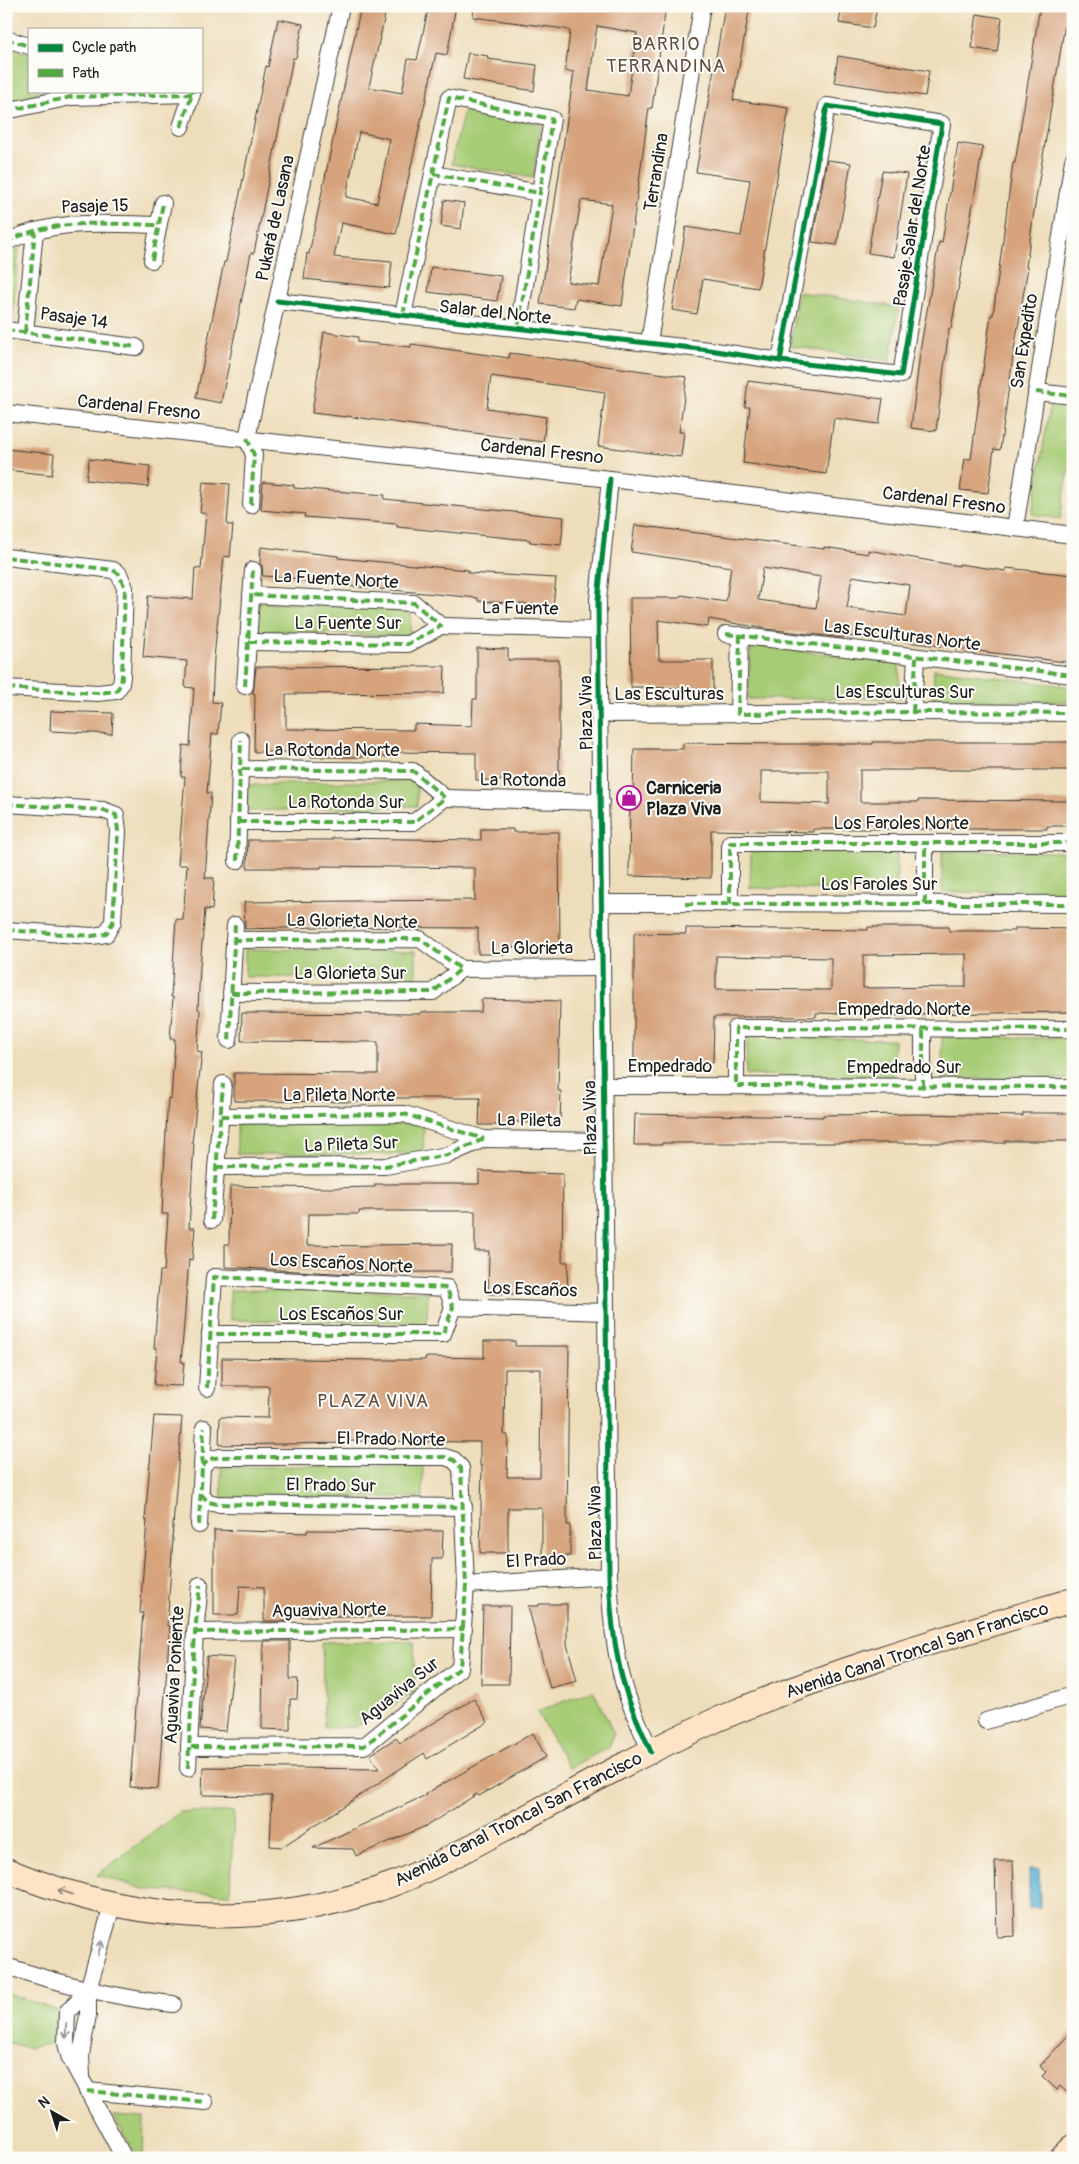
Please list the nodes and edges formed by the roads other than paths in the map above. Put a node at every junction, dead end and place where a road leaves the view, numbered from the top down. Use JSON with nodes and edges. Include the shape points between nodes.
{"nodes":[{"id":1,"x":341,"y":6,"type":"edge"},
{"id":2,"x":702,"y":6,"type":"edge"},
{"id":3,"x":6,"y":39,"type":"edge"},
{"id":4,"x":28,"y":46,"type":"edge"},
{"id":5,"x":189,"y":92,"type":"edge"},
{"id":6,"x":6,"y":111,"type":"edge"},
{"id":7,"x":181,"y":128,"type":"dead end"},
{"id":8,"x":1073,"y":160,"type":"edge"},
{"id":9,"x":433,"y":174,"type":"junction"},
{"id":10,"x":540,"y":193,"type":"junction"},
{"id":11,"x":164,"y":203,"type":"dead end"},
{"id":12,"x":158,"y":225,"type":"junction"},
{"id":13,"x":34,"y":231,"type":"junction"},
{"id":14,"x":6,"y":242,"type":"edge"},
{"id":15,"x":152,"y":260,"type":"dead end"},
{"id":16,"x":277,"y":301,"type":"junction"},
{"id":17,"x":403,"y":315,"type":"junction"},
{"id":18,"x":518,"y":328,"type":"junction"},
{"id":19,"x":6,"y":330,"type":"edge"},
{"id":20,"x":25,"y":332,"type":"junction"},
{"id":21,"x":650,"y":343,"type":"junction"},
{"id":22,"x":136,"y":347,"type":"dead end"},
{"id":23,"x":709,"y":350,"type":"joint"},
{"id":24,"x":780,"y":361,"type":"junction"},
{"id":25,"x":1036,"y":392,"type":"junction"},
{"id":26,"x":1073,"y":396,"type":"edge"},
{"id":27,"x":6,"y":413,"type":"edge"},
{"id":28,"x":247,"y":438,"type":"junction"},
{"id":29,"x":610,"y":479,"type":"junction"},
{"id":30,"x":250,"y":506,"type":"dead end"},
{"id":31,"x":1015,"y":528,"type":"junction"},
{"id":32,"x":1073,"y":535,"type":"edge"},
{"id":33,"x":6,"y":557,"type":"edge"},
{"id":34,"x":253,"y":570,"type":"dead end"},
{"id":35,"x":251,"y":595,"type":"junction"},
{"id":36,"x":441,"y":626,"type":"junction"},
{"id":37,"x":598,"y":630,"type":"junction"},
{"id":38,"x":249,"y":642,"type":"junction"},
{"id":39,"x":916,"y":658,"type":"junction"},
{"id":40,"x":1073,"y":674,"type":"edge"},
{"id":41,"x":245,"y":686,"type":"dead end"},
{"id":42,"x":6,"y":688,"type":"edge"},
{"id":43,"x":913,"y":712,"type":"junction"},
{"id":44,"x":1073,"y":713,"type":"edge"},
{"id":45,"x":600,"y":714,"type":"junction"},
{"id":46,"x":738,"y":714,"type":"junction"},
{"id":47,"x":241,"y":740,"type":"dead end"},
{"id":48,"x":240,"y":769,"type":"junction"},
{"id":49,"x":445,"y":798,"type":"junction"},
{"id":50,"x":601,"y":802,"type":"junction"},
{"id":51,"x":6,"y":804,"type":"edge"},
{"id":52,"x":238,"y":822,"type":"junction"},
{"id":53,"x":925,"y":843,"type":"junction"},
{"id":54,"x":1073,"y":843,"type":"edge"},
{"id":55,"x":236,"y":861,"type":"dead end"},
{"id":56,"x":602,"y":903,"type":"junction"},
{"id":57,"x":730,"y":904,"type":"junction"},
{"id":58,"x":925,"y":904,"type":"junction"},
{"id":59,"x":1073,"y":904,"type":"edge"},
{"id":60,"x":6,"y":930,"type":"edge"},
{"id":61,"x":602,"y":968,"type":"junction"},
{"id":62,"x":461,"y":969,"type":"junction"},
{"id":63,"x":231,"y":994,"type":"junction"},
{"id":64,"x":923,"y":1029,"type":"junction"},
{"id":65,"x":1073,"y":1029,"type":"edge"},
{"id":66,"x":229,"y":1040,"type":"dead end"},
{"id":67,"x":223,"y":1084,"type":"dead end"},
{"id":68,"x":604,"y":1086,"type":"junction"},
{"id":69,"x":736,"y":1086,"type":"junction"},
{"id":70,"x":923,"y":1087,"type":"junction"},
{"id":71,"x":1073,"y":1087,"type":"edge"},
{"id":72,"x":220,"y":1116,"type":"junction"},
{"id":73,"x":484,"y":1139,"type":"junction"},
{"id":74,"x":604,"y":1141,"type":"junction"},
{"id":75,"x":216,"y":1167,"type":"junction"},
{"id":76,"x":212,"y":1220,"type":"dead end"},
{"id":77,"x":453,"y":1307,"type":"junction"},
{"id":78,"x":606,"y":1312,"type":"junction"},
{"id":79,"x":210,"y":1334,"type":"junction"},
{"id":80,"x":206,"y":1388,"type":"dead end"},
{"id":81,"x":204,"y":1428,"type":"dead end"},
{"id":82,"x":202,"y":1466,"type":"junction"},
{"id":83,"x":201,"y":1494,"type":"junction"},
{"id":84,"x":464,"y":1507,"type":"junction"},
{"id":85,"x":199,"y":1525,"type":"dead end"},
{"id":86,"x":609,"y":1576,"type":"junction"},
{"id":87,"x":200,"y":1585,"type":"dead end"},
{"id":88,"x":466,"y":1585,"type":"junction"},
{"id":89,"x":1073,"y":1600,"type":"edge"},
{"id":90,"x":464,"y":1629,"type":"junction"},
{"id":91,"x":195,"y":1632,"type":"junction"},
{"id":92,"x":1073,"y":1695,"type":"edge"},
{"id":93,"x":986,"y":1721,"type":"dead end"},
{"id":94,"x":191,"y":1747,"type":"junction"},
{"id":95,"x":651,"y":1752,"type":"junction"},
{"id":96,"x":188,"y":1768,"type":"dead end"},
{"id":97,"x":6,"y":1870,"type":"edge"},
{"id":98,"x":112,"y":1906,"type":"junction"},
{"id":99,"x":6,"y":1966,"type":"edge"},
{"id":100,"x":88,"y":1990,"type":"junction"},
{"id":101,"x":173,"y":2004,"type":"dead end"},
{"id":102,"x":85,"y":2086,"type":"junction"},
{"id":103,"x":205,"y":2102,"type":"dead end"},
{"id":104,"x":1073,"y":2147,"type":"edge"},
{"id":105,"x":124,"y":2158,"type":"edge"},
{"id":106,"x":1062,"y":2158,"type":"edge"}],
"edges":[{"from":1,"to":16,"type":"street","name":"Pukará de Lasana"},
{"from":2,"to":21,"type":"street","name":"Terrandina"},
{"from":3,"to":4,"type":"street"},
{"from":5,"to":6,"type":"street","via":[[71,97]]},
{"from":5,"to":7,"type":"street"},
{"from":8,"to":25,"type":"street","name":"San Expedito"},
{"from":9,"to":10,"type":"street"},
{"from":9,"to":10,"type":"street","via":[[449,98],[552,119]]},
{"from":9,"to":17,"type":"street"},
{"from":10,"to":18,"type":"street"},
{"from":11,"to":12,"type":"street"},
{"from":12,"to":13,"type":"street","name":"Pasaje 15","via":[[73,223]]},
{"from":12,"to":15,"type":"street"},
{"from":13,"to":14,"type":"street","name":"Pasaje 15"},
{"from":13,"to":20,"type":"street"},
{"from":16,"to":17,"type":"street","name":"Salar del Norte"},
{"from":16,"to":28,"type":"street","name":"Pukará de Lasana"},
{"from":17,"to":18,"type":"street","name":"Salar del Norte"},
{"from":18,"to":21,"type":"street","name":"Salar del Norte"},
{"from":19,"to":20,"type":"street","name":"Pasaje 14"},
{"from":20,"to":22,"type":"street","name":"Pasaje 14"},
{"from":21,"to":23,"type":"street","name":"Salar del Norte"},
{"from":23,"to":24,"type":"street","name":"Pasaje Salar del Norte"},
{"from":24,"to":24,"type":"street","name":"Pasaje Salar del Norte","via":[[827,106],[942,124],[901,375]]},
{"from":25,"to":26,"type":"street"},
{"from":25,"to":31,"type":"street","name":"San Expedito"},
{"from":27,"to":28,"type":"street","name":"Cardenal Fresno"},
{"from":28,"to":29,"type":"street","name":"Cardenal Fresno"},
{"from":28,"to":30,"type":"street","via":[[254,455]]},
{"from":29,"to":31,"type":"street","name":"Cardenal Fresno"},
{"from":29,"to":37,"type":"street","name":"Plaza Viva","via":[[601,560]]},
{"from":31,"to":32,"type":"street","name":"Cardenal Fresno"},
{"from":33,"to":42,"type":"street","via":[[113,570],[119,574],[126,588],[122,676],[116,691],[98,694]]},
{"from":34,"to":35,"type":"street"},
{"from":35,"to":36,"type":"street","name":"La Fuente Norte","via":[[414,603]]},
{"from":35,"to":38,"type":"street"},
{"from":36,"to":37,"type":"street","name":"La Fuente"},
{"from":36,"to":38,"type":"street","name":"La Fuente Sur","via":[[408,644]]},
{"from":37,"to":45,"type":"street","name":"Plaza Viva"},
{"from":38,"to":41,"type":"street"},
{"from":39,"to":40,"type":"street","name":"Las Esculturas Norte"},
{"from":39,"to":43,"type":"street"},
{"from":39,"to":46,"type":"street","name":"Las Esculturas Norte","via":[[733,634]]},
{"from":43,"to":44,"type":"street","name":"Las Esculturas Sur"},
{"from":43,"to":46,"type":"street","name":"Las Esculturas Sur"},
{"from":45,"to":46,"type":"street","name":"Las Esculturas"},
{"from":45,"to":50,"type":"street","name":"Plaza Viva"},
{"from":47,"to":48,"type":"street"},
{"from":48,"to":49,"type":"street","name":"La Rotonda Norte","via":[[413,771]]},
{"from":48,"to":52,"type":"street"},
{"from":49,"to":50,"type":"street","name":"La Rotonda"},
{"from":49,"to":52,"type":"street","name":"La Rotonda Sur","via":[[414,822]]},
{"from":50,"to":56,"type":"street","name":"Plaza Viva"},
{"from":51,"to":60,"type":"street","via":[[103,810],[116,815],[118,831],[113,922],[106,934],[92,936]]},
{"from":52,"to":55,"type":"street"},
{"from":53,"to":54,"type":"street","name":"Los Faroles Norte"},
{"from":53,"to":57,"type":"street","name":"Los Faroles Norte","via":[[730,843]]},
{"from":53,"to":58,"type":"street"},
{"from":56,"to":57,"type":"street","name":"Los Faroles Sur"},
{"from":56,"to":61,"type":"street","name":"Plaza Viva"},
{"from":57,"to":58,"type":"street","name":"Los Faroles Sur"},
{"from":58,"to":59,"type":"street","name":"Los Faroles Sur"},
{"from":61,"to":62,"type":"street","name":"La Glorieta"},
{"from":61,"to":68,"type":"street","name":"Plaza Viva"},
{"from":62,"to":63,"type":"street","name":"La Glorieta Sur","via":[[433,992]]},
{"from":62,"to":63,"type":"street","name":"La Glorieta Norte","via":[[420,939],[235,932]]},
{"from":63,"to":66,"type":"street"},
{"from":64,"to":65,"type":"street","name":"Empedrado Norte"},
{"from":64,"to":69,"type":"street","name":"Empedrado Norte","via":[[736,1028]]},
{"from":64,"to":70,"type":"street"},
{"from":67,"to":72,"type":"street"},
{"from":68,"to":69,"type":"street","name":"Empedrado"},
{"from":68,"to":74,"type":"street","name":"Plaza Viva"},
{"from":69,"to":70,"type":"street","name":"Empedrado Sur"},
{"from":70,"to":71,"type":"street","name":"Empedrado Sur"},
{"from":72,"to":73,"type":"street","name":"La Pileta Norte","via":[[404,1114]]},
{"from":72,"to":75,"type":"street"},
{"from":73,"to":74,"type":"street","name":"La Pileta"},
{"from":73,"to":75,"type":"street","name":"La Pileta Sur","via":[[448,1156],[385,1166]]},
{"from":74,"to":78,"type":"street","name":"Plaza Viva"},
{"from":75,"to":76,"type":"street"},
{"from":77,"to":78,"type":"street","name":"Los Escaños"},
{"from":77,"to":79,"type":"street","name":"Los Escaños Sur","via":[[443,1334]]},
{"from":77,"to":79,"type":"street","name":"Los Escaños Norte","via":[[447,1288],[214,1277]]},
{"from":78,"to":86,"type":"street","name":"Plaza Viva"},
{"from":79,"to":80,"type":"street"},
{"from":81,"to":82,"type":"street"},
{"from":82,"to":83,"type":"street"},
{"from":82,"to":84,"type":"street","name":"El Prado Norte","via":[[210,1459],[220,1457],[445,1457],[454,1460],[461,1468]]},
{"from":83,"to":84,"type":"street","name":"El Prado Sur","via":[[208,1502],[217,1504]]},
{"from":83,"to":85,"type":"street"},
{"from":84,"to":88,"type":"street","name":"El Prado Norte"},
{"from":86,"to":88,"type":"street","name":"El Prado"},
{"from":86,"to":95,"type":"street","name":"Plaza Viva","via":[[621,1672],[628,1698]]},
{"from":87,"to":91,"type":"street","name":"Aguaviva Poniente"},
{"from":88,"to":90,"type":"street","name":"Aguaviva Sur"},
{"from":89,"to":95,"type":"street","name":"Avenida Canal Troncal San Francisco","via":[[842,1670],[741,1710]]},
{"from":90,"to":91,"type":"street","name":"Aguaviva Norte"},
{"from":90,"to":94,"type":"street","name":"Aguaviva Sur","via":[[460,1668],[364,1746]]},
{"from":91,"to":94,"type":"street","name":"Aguaviva Poniente"},
{"from":92,"to":93,"type":"street"},
{"from":94,"to":96,"type":"street","name":"Aguaviva Poniente"},
{"from":95,"to":98,"type":"street","name":"Avenida Canal Troncal San Francisco","via":[[425,1870],[357,1896],[305,1907],[233,1915],[182,1915]]},
{"from":98,"to":97,"type":"street","name":"Avenida Canal Troncal San Francisco","one_way":true},
{"from":100,"to":98,"type":"street","one_way":true},
{"from":99,"to":100,"type":"street"},
{"from":100,"to":101,"type":"street"},
{"from":100,"to":102,"type":"street","via":[[67,2012],[66,2029],[69,2056]]},
{"from":102,"to":103,"type":"street"},
{"from":102,"to":105,"type":"street"},
{"from":104,"to":106,"type":"street"}]}
